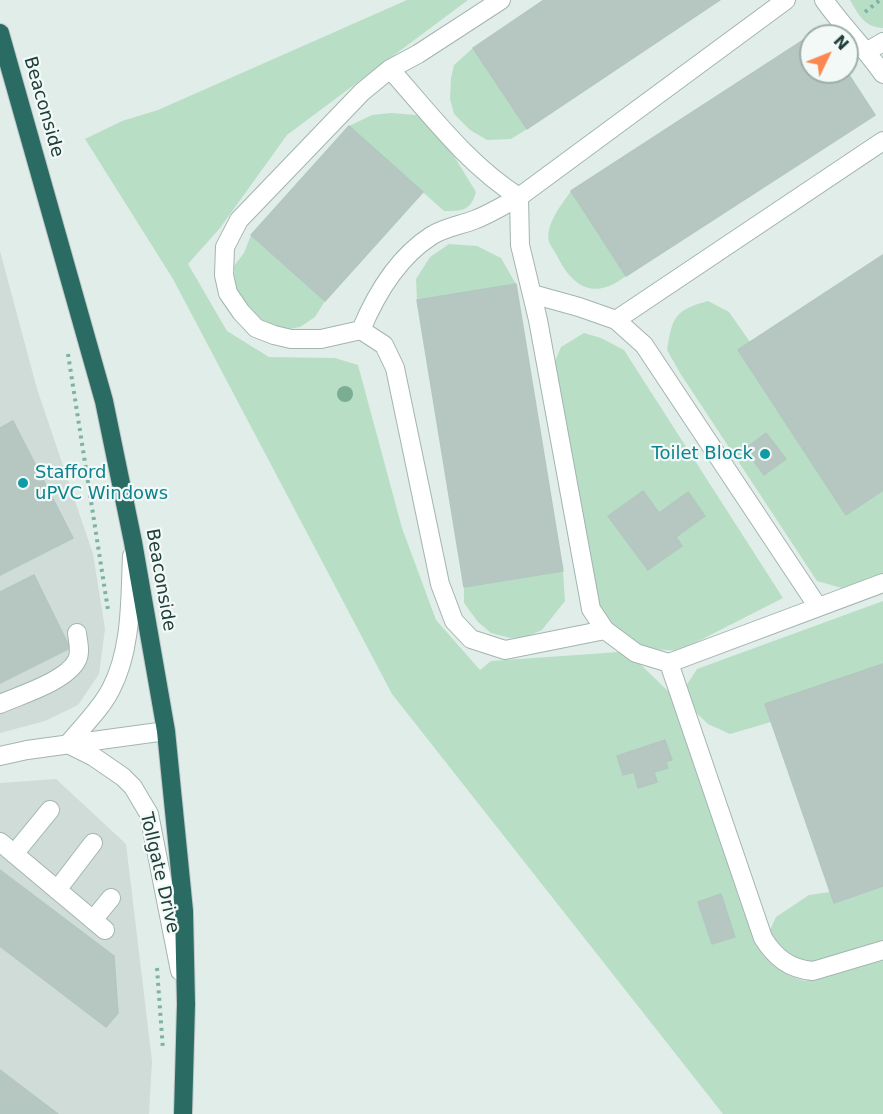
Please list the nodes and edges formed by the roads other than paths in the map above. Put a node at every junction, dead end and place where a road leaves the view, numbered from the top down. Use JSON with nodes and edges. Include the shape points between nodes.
{"nodes":[{"id":1,"x":501,"y":0,"type":"edge"},
{"id":2,"x":786,"y":0,"type":"edge"},
{"id":3,"x":824,"y":0,"type":"edge"},
{"id":4,"x":0,"y":33,"type":"edge"},
{"id":5,"x":883,"y":42,"type":"edge"},
{"id":6,"x":867,"y":52,"type":"junction"},
{"id":7,"x":390,"y":69,"type":"junction"},
{"id":8,"x":883,"y":74,"type":"edge"},
{"id":9,"x":883,"y":141,"type":"edge"},
{"id":10,"x":519,"y":197,"type":"junction"},
{"id":11,"x":532,"y":294,"type":"junction"},
{"id":12,"x":616,"y":320,"type":"junction"},
{"id":13,"x":361,"y":330,"type":"junction"},
{"id":14,"x":133,"y":542,"type":"junction"},
{"id":15,"x":883,"y":583,"type":"edge"},
{"id":16,"x":818,"y":607,"type":"junction"},
{"id":17,"x":605,"y":630,"type":"junction"},
{"id":18,"x":77,"y":633,"type":"dead end"},
{"id":19,"x":669,"y":663,"type":"junction"},
{"id":20,"x":0,"y":704,"type":"edge"},
{"id":21,"x":166,"y":731,"type":"junction"},
{"id":22,"x":68,"y":744,"type":"junction"},
{"id":23,"x":0,"y":756,"type":"edge"},
{"id":24,"x":50,"y":810,"type":"dead end"},
{"id":25,"x":0,"y":842,"type":"edge"},
{"id":26,"x":93,"y":843,"type":"dead end"},
{"id":27,"x":14,"y":855,"type":"junction"},
{"id":28,"x":57,"y":890,"type":"junction"},
{"id":29,"x":111,"y":898,"type":"dead end"},
{"id":30,"x":883,"y":950,"type":"edge"},
{"id":31,"x":186,"y":1004,"type":"junction"},
{"id":32,"x":183,"y":1114,"type":"edge"}],
"edges":[{"from":1,"to":7,"type":"street"},
{"from":2,"to":10,"type":"street"},
{"from":3,"to":6,"type":"street"},
{"from":4,"to":14,"type":"highway","name":"Beaconside","via":[[104,401]]},
{"from":5,"to":6,"type":"street"},
{"from":6,"to":8,"type":"street"},
{"from":7,"to":10,"type":"street","via":[[474,162]]},
{"from":7,"to":13,"type":"street","via":[[362,92],[239,220],[225,247],[228,293],[256,328],[291,339],[321,339]]},
{"from":9,"to":12,"type":"street"},
{"from":10,"to":11,"type":"street","via":[[520,245]]},
{"from":10,"to":13,"type":"street","via":[[476,219],[433,234],[411,252],[390,275]]},
{"from":11,"to":12,"type":"street"},
{"from":11,"to":17,"type":"street","via":[[591,609]]},
{"from":12,"to":16,"type":"street","via":[[644,345]]},
{"from":13,"to":17,"type":"street","via":[[384,345],[395,368],[440,584],[454,621],[471,639],[506,650]]},
{"from":14,"to":21,"type":"highway","name":"Beaconside"},
{"from":14,"to":22,"type":"street","via":[[123,657],[111,689]]},
{"from":15,"to":16,"type":"street"},
{"from":16,"to":19,"type":"street"},
{"from":17,"to":19,"type":"street","via":[[636,653]]},
{"from":18,"to":20,"type":"street","via":[[80,650],[69,670]]},
{"from":19,"to":30,"type":"street","via":[[763,938],[771,951],[784,963],[813,971]]},
{"from":21,"to":22,"type":"street"},
{"from":21,"to":31,"type":"highway","name":"Beaconside","via":[[184,911]]},
{"from":22,"to":23,"type":"street"},
{"from":22,"to":31,"type":"street","name":"Tollgate Drive","via":[[123,777],[149,814]]},
{"from":24,"to":27,"type":"street"},
{"from":25,"to":27,"type":"street"},
{"from":26,"to":28,"type":"street"},
{"from":27,"to":28,"type":"street"},
{"from":28,"to":29,"type":"street","via":[[99,925]]},
{"from":31,"to":32,"type":"highway","name":"Beaconside"}]}
